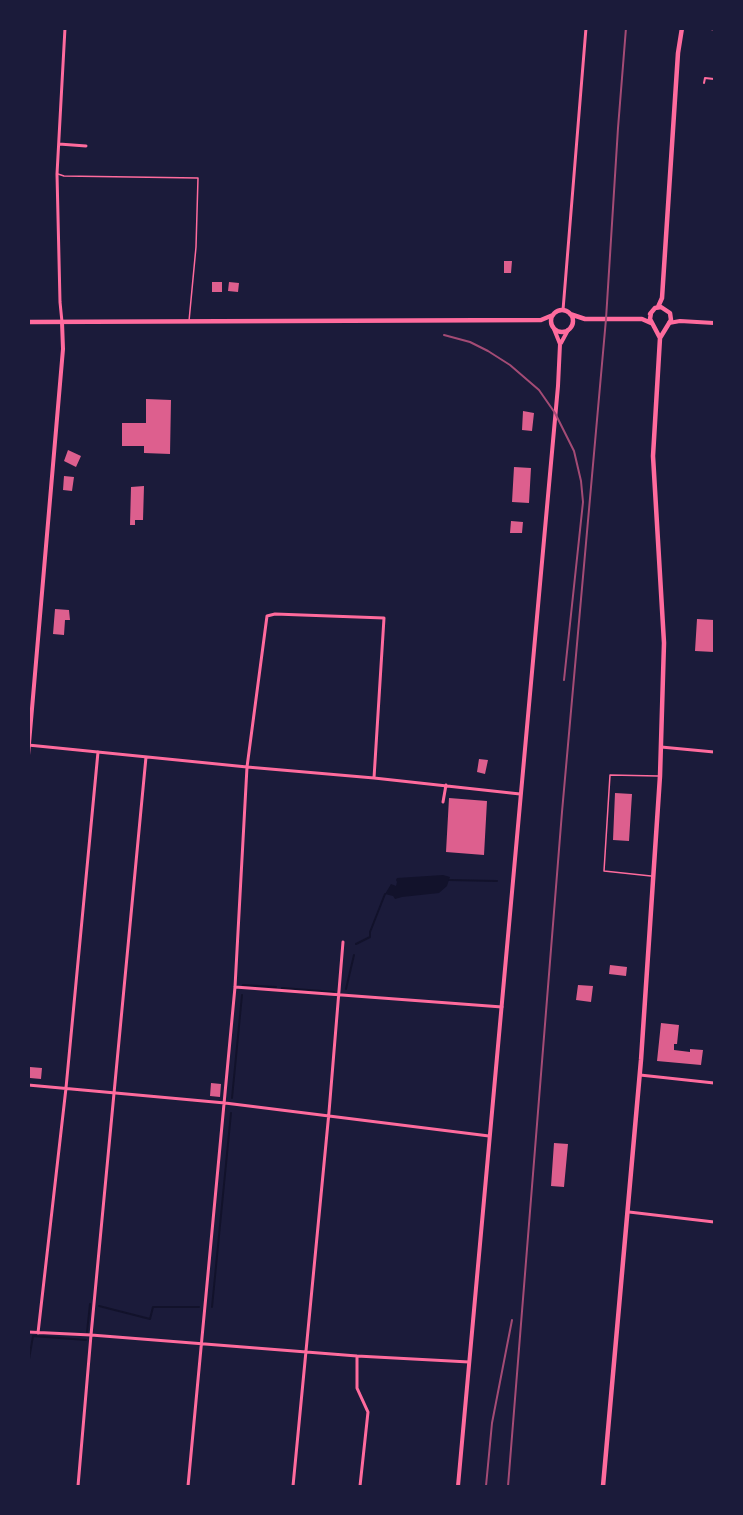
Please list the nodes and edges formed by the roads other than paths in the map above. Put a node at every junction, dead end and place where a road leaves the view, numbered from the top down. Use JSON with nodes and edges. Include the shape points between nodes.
{"nodes":[{"id":1,"x":65,"y":28,"type":"edge"},
{"id":2,"x":586,"y":28,"type":"edge"},
{"id":3,"x":682,"y":28,"type":"edge"},
{"id":4,"x":707,"y":28,"type":"edge"},
{"id":5,"x":714,"y":29,"type":"edge"},
{"id":6,"x":714,"y":79,"type":"edge"},
{"id":7,"x":704,"y":83,"type":"dead end"},
{"id":8,"x":59,"y":144,"type":"junction"},
{"id":9,"x":86,"y":146,"type":"dead end"},
{"id":10,"x":57,"y":174,"type":"junction"},
{"id":11,"x":662,"y":298,"type":"junction"},
{"id":12,"x":658,"y":307,"type":"junction"},
{"id":13,"x":665,"y":308,"type":"junction"},
{"id":14,"x":563,"y":310,"type":"junction"},
{"id":15,"x":651,"y":313,"type":"junction"},
{"id":16,"x":670,"y":313,"type":"junction"},
{"id":17,"x":570,"y":314,"type":"junction"},
{"id":18,"x":553,"y":315,"type":"junction"},
{"id":19,"x":585,"y":319,"type":"junction"},
{"id":20,"x":642,"y":319,"type":"junction"},
{"id":21,"x":541,"y":320,"type":"junction"},
{"id":22,"x":189,"y":321,"type":"junction"},
{"id":23,"x":680,"y":321,"type":"junction"},
{"id":24,"x":28,"y":322,"type":"edge"},
{"id":25,"x":62,"y":322,"type":"junction"},
{"id":26,"x":714,"y":323,"type":"edge"},
{"id":27,"x":653,"y":324,"type":"junction"},
{"id":28,"x":668,"y":325,"type":"junction"},
{"id":29,"x":553,"y":328,"type":"junction"},
{"id":30,"x":570,"y":328,"type":"junction"},
{"id":31,"x":660,"y":338,"type":"junction"},
{"id":32,"x":560,"y":344,"type":"junction"},
{"id":33,"x":29,"y":745,"type":"edge"},
{"id":34,"x":661,"y":747,"type":"junction"},
{"id":35,"x":98,"y":752,"type":"junction"},
{"id":36,"x":714,"y":752,"type":"edge"},
{"id":37,"x":28,"y":755,"type":"edge"},
{"id":38,"x":146,"y":757,"type":"junction"},
{"id":39,"x":247,"y":767,"type":"junction"},
{"id":40,"x":660,"y":776,"type":"junction"},
{"id":41,"x":374,"y":778,"type":"junction"},
{"id":42,"x":446,"y":786,"type":"junction"},
{"id":43,"x":520,"y":794,"type":"junction"},
{"id":44,"x":443,"y":802,"type":"dead end"},
{"id":45,"x":655,"y":877,"type":"junction"},
{"id":46,"x":343,"y":942,"type":"dead end"},
{"id":47,"x":236,"y":987,"type":"junction"},
{"id":48,"x":340,"y":995,"type":"junction"},
{"id":49,"x":502,"y":1007,"type":"junction"},
{"id":50,"x":640,"y":1075,"type":"junction"},
{"id":51,"x":714,"y":1083,"type":"edge"},
{"id":52,"x":28,"y":1085,"type":"edge"},
{"id":53,"x":66,"y":1088,"type":"junction"},
{"id":54,"x":115,"y":1093,"type":"junction"},
{"id":55,"x":225,"y":1103,"type":"junction"},
{"id":56,"x":329,"y":1115,"type":"junction"},
{"id":57,"x":489,"y":1136,"type":"junction"},
{"id":58,"x":629,"y":1212,"type":"junction"},
{"id":59,"x":714,"y":1222,"type":"edge"},
{"id":60,"x":28,"y":1332,"type":"edge"},
{"id":61,"x":38,"y":1333,"type":"junction"},
{"id":62,"x":91,"y":1335,"type":"junction"},
{"id":63,"x":201,"y":1342,"type":"junction"},
{"id":64,"x":307,"y":1351,"type":"junction"},
{"id":65,"x":357,"y":1356,"type":"junction"},
{"id":66,"x":468,"y":1362,"type":"junction"},
{"id":67,"x":78,"y":1486,"type":"edge"},
{"id":68,"x":188,"y":1486,"type":"edge"},
{"id":69,"x":293,"y":1486,"type":"edge"},
{"id":70,"x":360,"y":1486,"type":"edge"},
{"id":71,"x":458,"y":1486,"type":"edge"},
{"id":72,"x":603,"y":1486,"type":"edge"}],
"edges":[{"from":1,"to":8,"type":"street"},
{"from":2,"to":14,"type":"street"},
{"from":3,"to":11,"type":"main road"},
{"from":4,"to":5,"type":"street"},
{"from":6,"to":7,"type":"street","via":[[705,78]]},
{"from":8,"to":9,"type":"street"},
{"from":8,"to":10,"type":"street"},
{"from":10,"to":22,"type":"lane","via":[[198,178]]},
{"from":10,"to":25,"type":"street"},
{"from":11,"to":12,"type":"main road"},
{"from":11,"to":13,"type":"main road"},
{"from":12,"to":13,"type":"main road"},
{"from":12,"to":15,"type":"main road"},
{"from":13,"to":16,"type":"main road"},
{"from":14,"to":17,"type":"main road"},
{"from":14,"to":18,"type":"main road"},
{"from":15,"to":20,"type":"main road"},
{"from":15,"to":27,"type":"main road"},
{"from":16,"to":23,"type":"main road"},
{"from":16,"to":28,"type":"main road"},
{"from":17,"to":19,"type":"main road"},
{"from":17,"to":30,"type":"main road"},
{"from":18,"to":21,"type":"main road"},
{"from":18,"to":29,"type":"main road"},
{"from":19,"to":20,"type":"main road"},
{"from":19,"to":30,"type":"main road"},
{"from":20,"to":27,"type":"main road"},
{"from":21,"to":22,"type":"main road"},
{"from":21,"to":29,"type":"main road"},
{"from":22,"to":25,"type":"main road"},
{"from":23,"to":26,"type":"main road"},
{"from":23,"to":28,"type":"main road"},
{"from":24,"to":25,"type":"main road"},
{"from":25,"to":33,"type":"main road","via":[[63,349]]},
{"from":27,"to":28,"type":"main road","via":[[660,328]]},
{"from":27,"to":31,"type":"main road"},
{"from":28,"to":31,"type":"main road"},
{"from":29,"to":30,"type":"main road","via":[[561,332]]},
{"from":29,"to":32,"type":"main road"},
{"from":30,"to":32,"type":"main road"},
{"from":31,"to":34,"type":"main road","via":[[653,456],[664,643]]},
{"from":32,"to":43,"type":"main road"},
{"from":33,"to":35,"type":"street"},
{"from":33,"to":37,"type":"main road"},
{"from":34,"to":36,"type":"street"},
{"from":34,"to":40,"type":"main road"},
{"from":35,"to":38,"type":"street"},
{"from":35,"to":53,"type":"street"},
{"from":38,"to":39,"type":"street"},
{"from":38,"to":54,"type":"street"},
{"from":39,"to":41,"type":"street"},
{"from":39,"to":41,"type":"street","via":[[267,616],[384,618]]},
{"from":39,"to":47,"type":"street"},
{"from":40,"to":45,"type":"main road"},
{"from":40,"to":45,"type":"lane","via":[[610,775],[604,871]]},
{"from":41,"to":42,"type":"street"},
{"from":42,"to":43,"type":"street"},
{"from":42,"to":44,"type":"street"},
{"from":43,"to":49,"type":"main road"},
{"from":45,"to":50,"type":"main road"},
{"from":46,"to":48,"type":"street"},
{"from":47,"to":48,"type":"street"},
{"from":47,"to":55,"type":"street"},
{"from":48,"to":49,"type":"street"},
{"from":48,"to":56,"type":"street"},
{"from":49,"to":57,"type":"main road"},
{"from":50,"to":51,"type":"street"},
{"from":50,"to":58,"type":"main road"},
{"from":52,"to":53,"type":"street"},
{"from":53,"to":54,"type":"street"},
{"from":53,"to":61,"type":"street"},
{"from":54,"to":55,"type":"street"},
{"from":54,"to":62,"type":"street"},
{"from":55,"to":56,"type":"street"},
{"from":55,"to":63,"type":"street"},
{"from":56,"to":57,"type":"street"},
{"from":56,"to":64,"type":"street"},
{"from":57,"to":66,"type":"main road"},
{"from":58,"to":59,"type":"street"},
{"from":58,"to":72,"type":"main road"},
{"from":60,"to":61,"type":"street"},
{"from":61,"to":62,"type":"street"},
{"from":62,"to":63,"type":"street"},
{"from":62,"to":67,"type":"street"},
{"from":63,"to":64,"type":"street"},
{"from":63,"to":68,"type":"street"},
{"from":64,"to":65,"type":"street"},
{"from":64,"to":69,"type":"street"},
{"from":65,"to":66,"type":"street"},
{"from":65,"to":70,"type":"street","via":[[357,1388],[368,1412]]},
{"from":66,"to":71,"type":"main road"}]}
